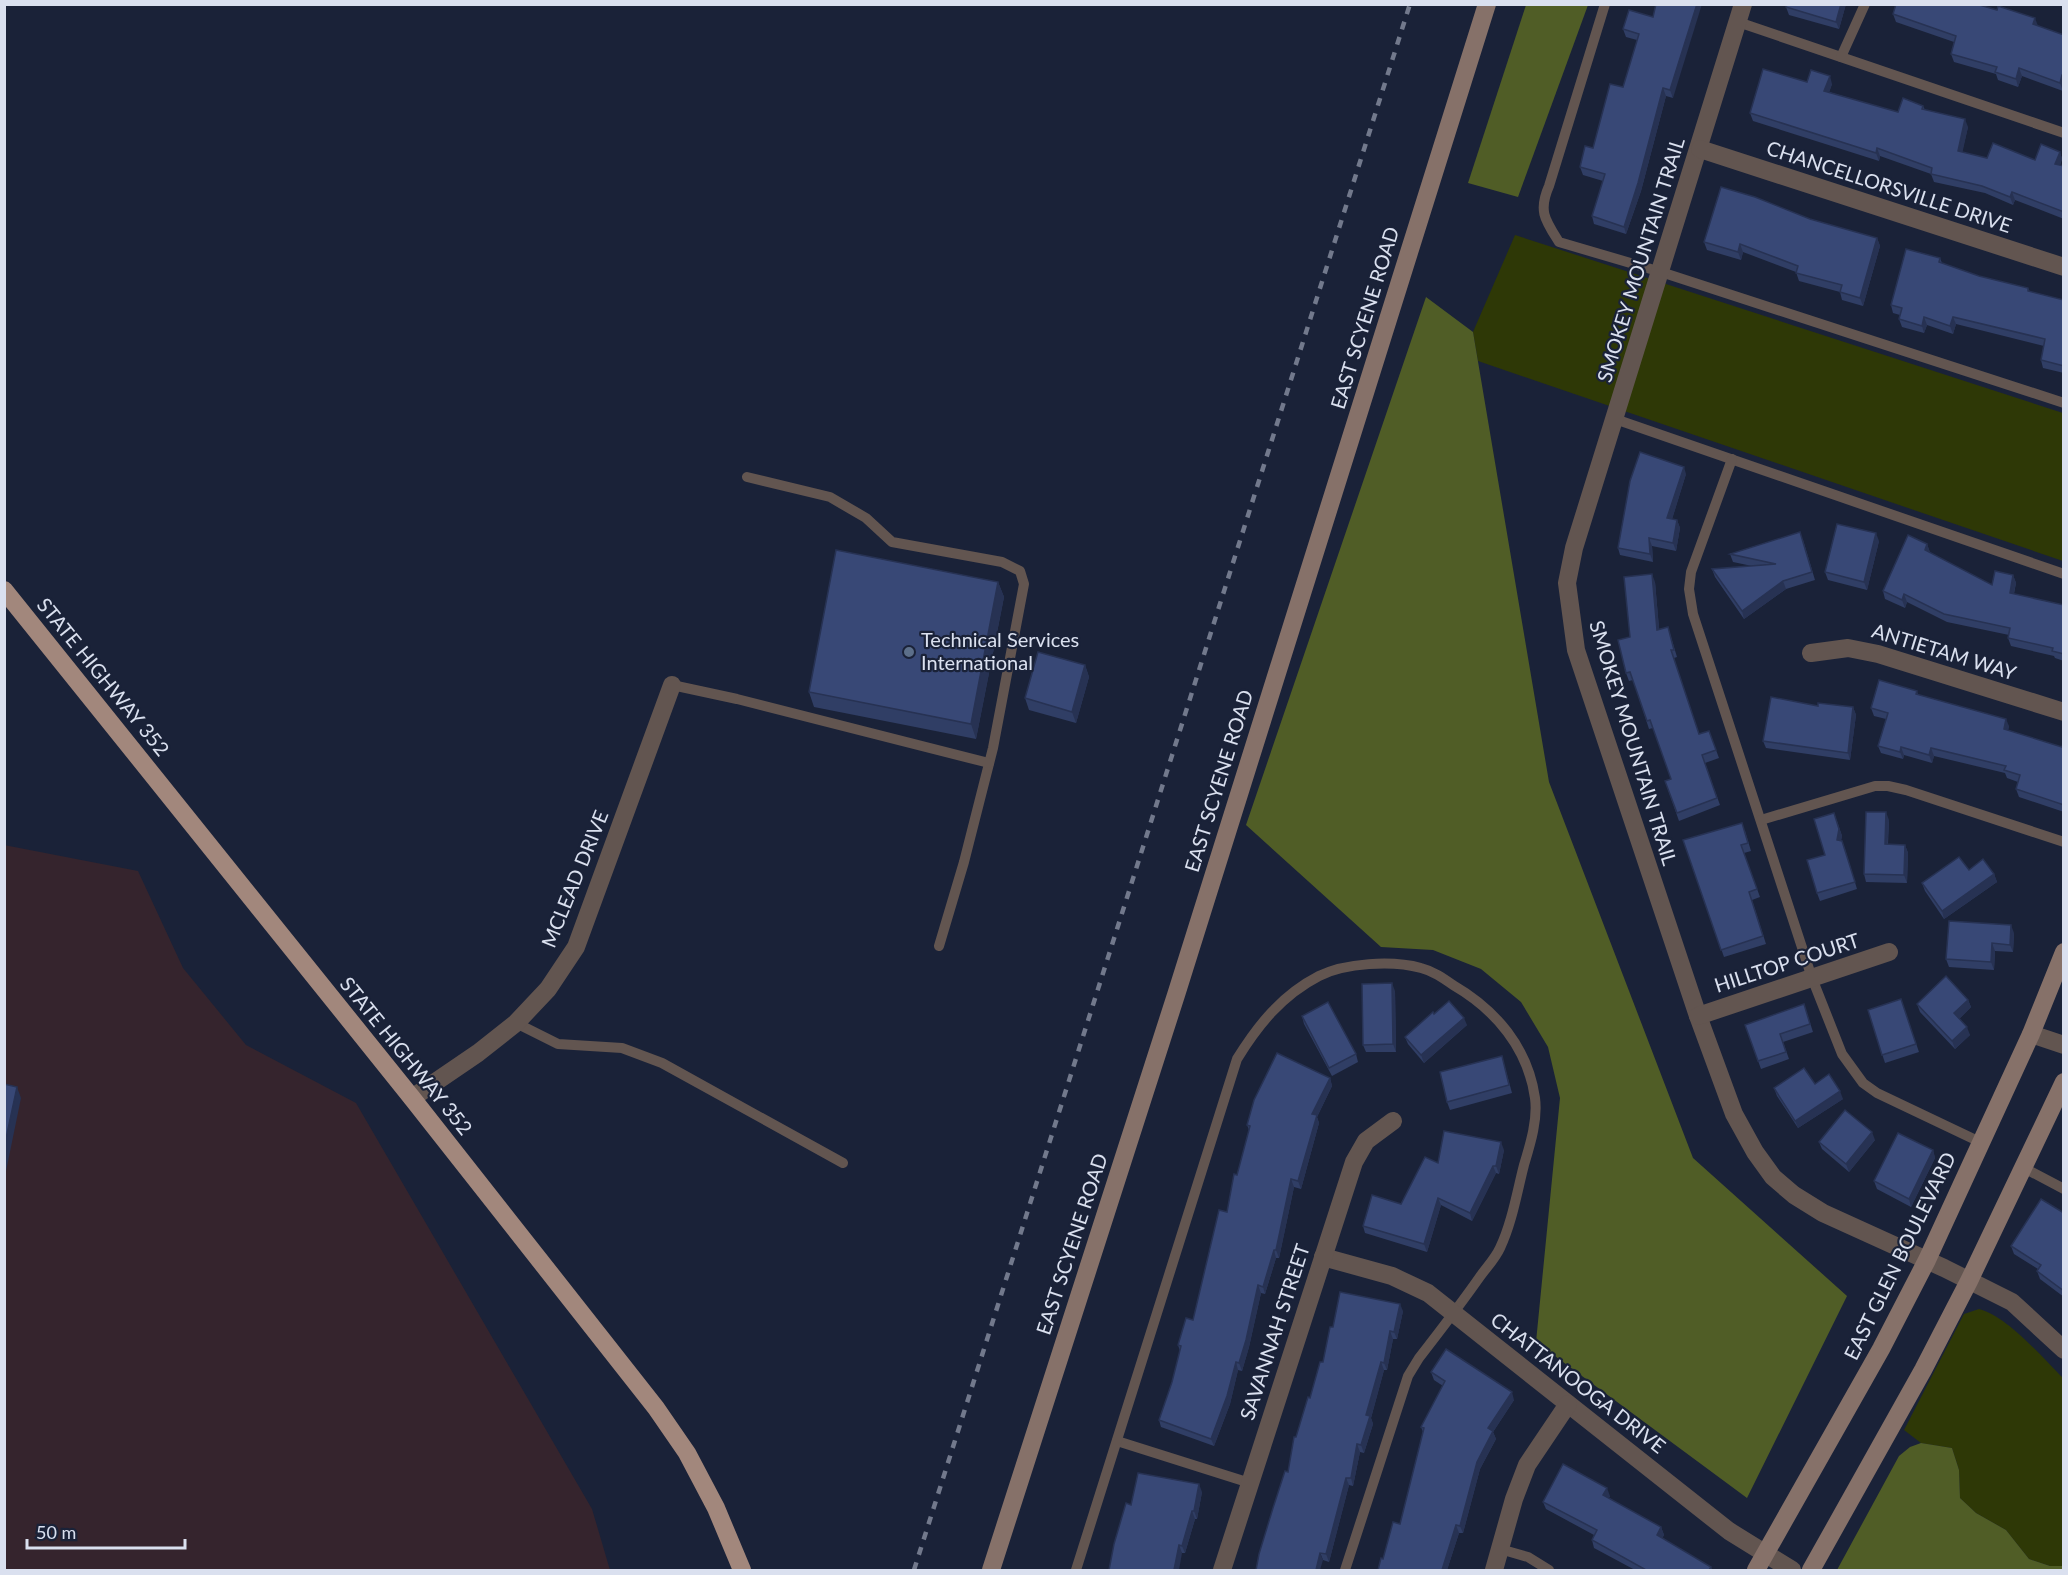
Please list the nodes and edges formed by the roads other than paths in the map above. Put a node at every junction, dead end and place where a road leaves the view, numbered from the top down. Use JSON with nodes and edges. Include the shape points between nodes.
{"nodes":[{"id":1,"x":1487,"y":4,"type":"edge"},
{"id":2,"x":1605,"y":4,"type":"edge"},
{"id":3,"x":1865,"y":4,"type":"edge"},
{"id":4,"x":1741,"y":13,"type":"edge"},
{"id":5,"x":1841,"y":57,"type":"junction"},
{"id":6,"x":2064,"y":132,"type":"edge"},
{"id":7,"x":1700,"y":149,"type":"junction"},
{"id":8,"x":2064,"y":267,"type":"edge"},
{"id":9,"x":1661,"y":272,"type":"junction"},
{"id":10,"x":2064,"y":404,"type":"edge"},
{"id":11,"x":1615,"y":419,"type":"junction"},
{"id":12,"x":1732,"y":459,"type":"junction"},
{"id":13,"x":747,"y":477,"type":"dead end"},
{"id":14,"x":2064,"y":574,"type":"edge"},
{"id":15,"x":4,"y":590,"type":"edge"},
{"id":16,"x":1810,"y":653,"type":"dead end"},
{"id":17,"x":672,"y":685,"type":"joint"},
{"id":18,"x":2064,"y":712,"type":"edge"},
{"id":19,"x":989,"y":764,"type":"junction"},
{"id":20,"x":1761,"y":820,"type":"junction"},
{"id":21,"x":2064,"y":842,"type":"edge"},
{"id":22,"x":939,"y":946,"type":"dead end"},
{"id":23,"x":1889,"y":952,"type":"dead end"},
{"id":24,"x":2064,"y":952,"type":"edge"},
{"id":25,"x":1812,"y":978,"type":"junction"},
{"id":26,"x":1698,"y":1016,"type":"junction"},
{"id":27,"x":516,"y":1023,"type":"junction"},
{"id":28,"x":2031,"y":1034,"type":"junction"},
{"id":29,"x":2064,"y":1045,"type":"edge"},
{"id":30,"x":2064,"y":1082,"type":"edge"},
{"id":31,"x":412,"y":1098,"type":"junction"},
{"id":32,"x":1393,"y":1121,"type":"dead end"},
{"id":33,"x":1980,"y":1142,"type":"junction"},
{"id":34,"x":843,"y":1163,"type":"dead end"},
{"id":35,"x":2024,"y":1168,"type":"junction"},
{"id":36,"x":2064,"y":1189,"type":"edge"},
{"id":37,"x":1323,"y":1257,"type":"junction"},
{"id":38,"x":1927,"y":1260,"type":"junction"},
{"id":39,"x":1969,"y":1281,"type":"junction"},
{"id":40,"x":1454,"y":1313,"type":"junction"},
{"id":41,"x":2064,"y":1350,"type":"edge"},
{"id":42,"x":1568,"y":1404,"type":"junction"},
{"id":43,"x":1117,"y":1441,"type":"junction"},
{"id":44,"x":1250,"y":1483,"type":"junction"},
{"id":45,"x":1500,"y":1549,"type":"junction"},
{"id":46,"x":1761,"y":1563,"type":"edge"},
{"id":47,"x":742,"y":1570,"type":"edge"},
{"id":48,"x":991,"y":1570,"type":"edge"},
{"id":49,"x":1076,"y":1570,"type":"edge"},
{"id":50,"x":1222,"y":1570,"type":"edge"},
{"id":51,"x":1346,"y":1570,"type":"edge"},
{"id":52,"x":1494,"y":1570,"type":"edge"},
{"id":53,"x":1549,"y":1570,"type":"edge"},
{"id":54,"x":1792,"y":1570,"type":"edge"},
{"id":55,"x":1811,"y":1570,"type":"edge"}],
"edges":[{"from":1,"to":48,"type":"street","name":"EAST SCYENE ROAD"},
{"from":2,"to":9,"type":"lane","via":[[1543,200],[1545,221],[1558,242]]},
{"from":3,"to":5,"type":"lane"},
{"from":4,"to":5,"type":"lane"},
{"from":4,"to":7,"type":"street","name":"SMOKEY MOUNTAIN TRAIL"},
{"from":5,"to":6,"type":"lane"},
{"from":7,"to":8,"type":"street","name":"CHANCELLORSVILLE DRIVE"},
{"from":7,"to":9,"type":"street","name":"SMOKEY MOUNTAIN TRAIL"},
{"from":9,"to":10,"type":"lane"},
{"from":9,"to":11,"type":"street","name":"SMOKEY MOUNTAIN TRAIL"},
{"from":11,"to":12,"type":"lane"},
{"from":11,"to":26,"type":"street","name":"SMOKEY MOUNTAIN TRAIL","via":[[1573,557],[1568,583],[1572,633]]},
{"from":12,"to":14,"type":"lane"},
{"from":12,"to":20,"type":"lane","via":[[1691,572],[1689,590],[1693,614]]},
{"from":13,"to":19,"type":"lane","via":[[830,497],[866,518],[892,542],[1002,562],[1020,571],[1024,584]]},
{"from":15,"to":31,"type":"main road","name":"STATE HIGHWAY 352"},
{"from":16,"to":18,"type":"street","name":"ANTIETAM WAY","via":[[1848,648],[1878,654]]},
{"from":17,"to":19,"type":"lane"},
{"from":17,"to":27,"type":"street","name":"MCLEAD DRIVE","via":[[576,947],[548,989]]},
{"from":19,"to":22,"type":"lane"},
{"from":20,"to":21,"type":"lane","via":[[1875,786],[1888,786]]},
{"from":20,"to":25,"type":"lane"},
{"from":23,"to":25,"type":"street","name":"HILLTOP COURT"},
{"from":24,"to":28,"type":"street","name":"EAST GLEN BOULEVARD"},
{"from":25,"to":26,"type":"street","name":"HILLTOP COURT"},
{"from":25,"to":33,"type":"lane","via":[[1842,1054],[1863,1083]]},
{"from":26,"to":38,"type":"street","name":"SMOKEY MOUNTAIN TRAIL","via":[[1734,1114],[1773,1177],[1823,1213]]},
{"from":27,"to":31,"type":"street","name":"MCLEAD DRIVE"},
{"from":27,"to":34,"type":"lane","via":[[558,1044],[622,1047],[662,1063]]},
{"from":28,"to":29,"type":"street"},
{"from":28,"to":33,"type":"street","name":"EAST GLEN BOULEVARD"},
{"from":30,"to":35,"type":"street"},
{"from":31,"to":47,"type":"main road","name":"STATE HIGHWAY 352","via":[[656,1408],[687,1454]]},
{"from":32,"to":37,"type":"street","name":"SAVANNAH STREET","via":[[1366,1141],[1354,1162]]},
{"from":33,"to":38,"type":"street","name":"EAST GLEN BOULEVARD"},
{"from":35,"to":36,"type":"lane"},
{"from":35,"to":39,"type":"street"},
{"from":37,"to":40,"type":"street","name":"CHATTANOOGA DRIVE","via":[[1392,1276],[1428,1293]]},
{"from":37,"to":44,"type":"street","name":"SAVANNAH STREET"},
{"from":38,"to":39,"type":"street","name":"SMOKEY MOUNTAIN TRAIL"},
{"from":38,"to":46,"type":"street","name":"EAST GLEN BOULEVARD"},
{"from":39,"to":41,"type":"street","name":"SMOKEY MOUNTAIN TRAIL","via":[[2012,1302]]},
{"from":39,"to":55,"type":"street"},
{"from":40,"to":42,"type":"street","name":"CHATTANOOGA DRIVE"},
{"from":40,"to":43,"type":"lane","via":[[1499,1249],[1508,1227],[1533,1132],[1535,1099],[1528,1072],[1520,1050],[1490,1010],[1439,976],[1420,968],[1346,966],[1306,984],[1279,1005],[1260,1023],[1237,1059]]},
{"from":40,"to":51,"type":"lane","via":[[1408,1376]]},
{"from":42,"to":45,"type":"street","via":[[1527,1465]]},
{"from":42,"to":46,"type":"street","name":"CHATTANOOGA DRIVE","via":[[1729,1532]]},
{"from":43,"to":44,"type":"lane"},
{"from":43,"to":49,"type":"lane"},
{"from":44,"to":50,"type":"street","name":"SAVANNAH STREET"},
{"from":45,"to":52,"type":"street"},
{"from":45,"to":53,"type":"lane","via":[[1528,1557]]},
{"from":46,"to":54,"type":"street","name":"CHATTANOOGA DRIVE"}]}
